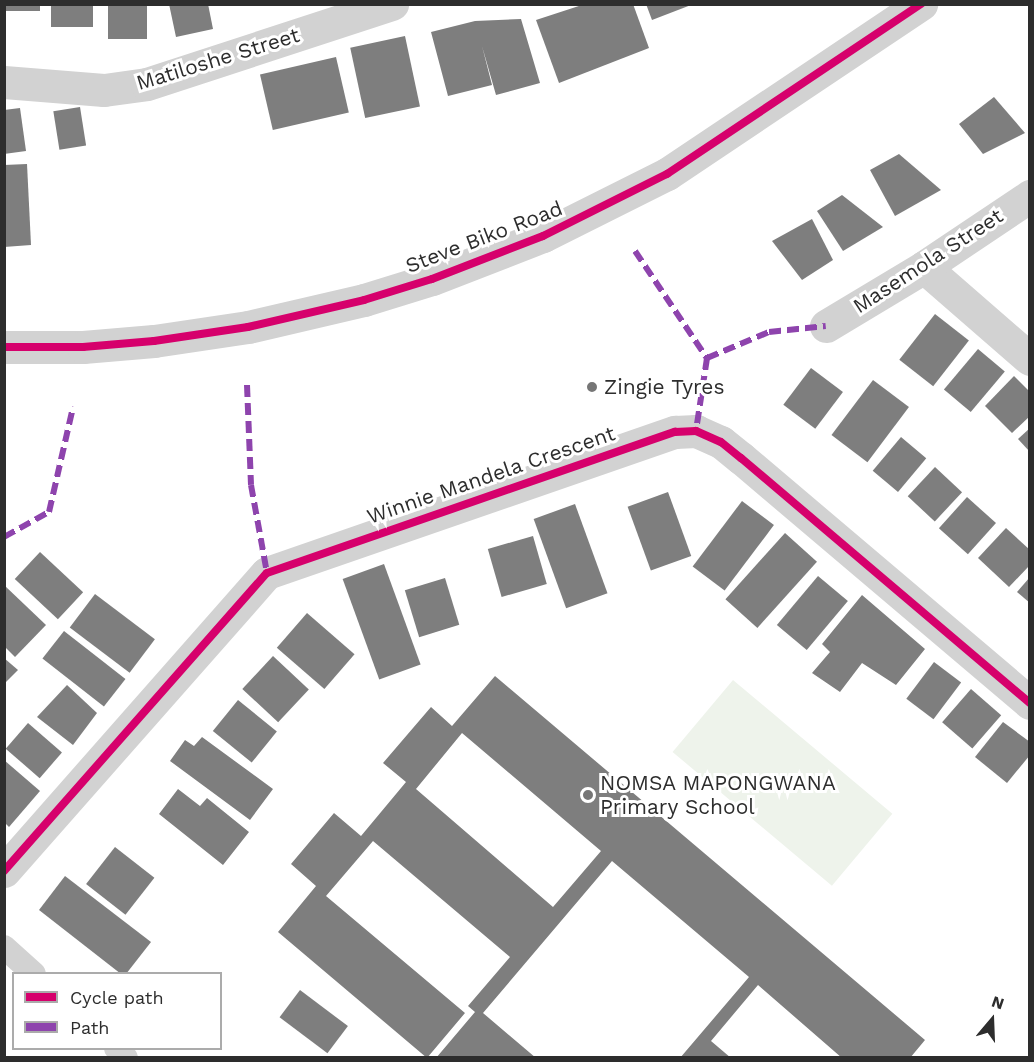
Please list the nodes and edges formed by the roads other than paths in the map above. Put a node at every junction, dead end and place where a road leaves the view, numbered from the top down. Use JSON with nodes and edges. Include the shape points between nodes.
{"nodes":[{"id":1,"x":392,"y":4,"type":"edge"},
{"id":2,"x":921,"y":4,"type":"edge"},
{"id":3,"x":4,"y":82,"type":"edge"},
{"id":4,"x":1029,"y":196,"type":"edge"},
{"id":5,"x":924,"y":267,"type":"junction"},
{"id":6,"x":826,"y":326,"type":"dead end"},
{"id":7,"x":4,"y":346,"type":"edge"},
{"id":8,"x":1029,"y":359,"type":"edge"},
{"id":9,"x":1029,"y":703,"type":"edge"},
{"id":10,"x":4,"y":871,"type":"edge"},
{"id":11,"x":4,"y":947,"type":"edge"},
{"id":12,"x":32,"y":972,"type":"edge"}],
"edges":[{"from":1,"to":3,"type":"street","name":"Matiloshe Street","via":[[147,84],[104,90]]},
{"from":2,"to":7,"type":"street","name":"Steve Biko Road","via":[[668,174],[543,236],[432,279],[364,300],[248,327],[83,347]]},
{"from":4,"to":5,"type":"street","name":"Masemola Street"},
{"from":5,"to":6,"type":"street","name":"Masemola Street"},
{"from":5,"to":8,"type":"street"},
{"from":9,"to":10,"type":"street","name":"Winnie Mandela Crescent","via":[[735,452],[696,431],[675,432],[267,573]]},
{"from":11,"to":12,"type":"lane"}]}
